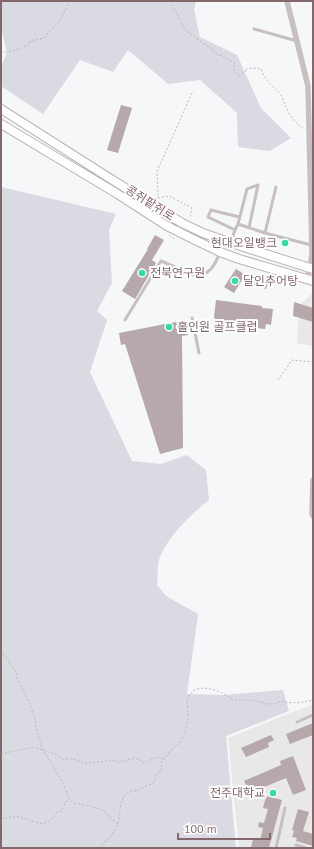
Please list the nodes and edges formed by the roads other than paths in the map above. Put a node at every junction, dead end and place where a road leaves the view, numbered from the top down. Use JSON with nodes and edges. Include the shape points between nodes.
{"nodes":[{"id":1,"x":287,"y":1,"type":"edge"},
{"id":2,"x":254,"y":29,"type":"dead end"},
{"id":3,"x":297,"y":42,"type":"junction"},
{"id":4,"x":1,"y":109,"type":"edge"},
{"id":5,"x":1,"y":124,"type":"edge"},
{"id":6,"x":276,"y":187,"type":"dead end"},
{"id":7,"x":239,"y":217,"type":"junction"},
{"id":8,"x":238,"y":224,"type":"junction"},
{"id":9,"x":249,"y":228,"type":"junction"},
{"id":10,"x":235,"y":230,"type":"junction"},
{"id":11,"x":265,"y":233,"type":"junction"},
{"id":12,"x":230,"y":243,"type":"junction"},
{"id":13,"x":311,"y":245,"type":"junction"},
{"id":14,"x":220,"y":252,"type":"junction"},
{"id":15,"x":312,"y":268,"type":"edge"},
{"id":16,"x":310,"y":280,"type":"edge"},
{"id":17,"x":192,"y":318,"type":"dead end"},
{"id":18,"x":125,"y":320,"type":"dead end"},
{"id":19,"x":199,"y":353,"type":"dead end"},
{"id":20,"x":313,"y":480,"type":"edge"},
{"id":21,"x":313,"y":516,"type":"edge"},
{"id":22,"x":313,"y":715,"type":"edge"},
{"id":23,"x":297,"y":722,"type":"dead end"},
{"id":24,"x":285,"y":808,"type":"dead end"},
{"id":25,"x":296,"y":844,"type":"dead end"},
{"id":26,"x":276,"y":848,"type":"edge"},
{"id":27,"x":306,"y":848,"type":"edge"}],
"edges":[{"from":1,"to":3,"type":"street"},
{"from":2,"to":3,"type":"lane"},
{"from":3,"to":13,"type":"street","via":[[308,86]]},
{"from":4,"to":12,"type":"main road","name":"콩쥐팥쥐로","via":[[155,201],[188,226]]},
{"from":5,"to":14,"type":"main road","name":"콩쥐팥쥐로","via":[[167,226]]},
{"from":6,"to":11,"type":"lane"},
{"from":7,"to":8,"type":"lane"},
{"from":7,"to":9,"type":"lane","via":[[247,189],[258,185]]},
{"from":7,"to":10,"type":"lane","via":[[211,210],[208,217]]},
{"from":8,"to":9,"type":"lane"},
{"from":8,"to":10,"type":"lane"},
{"from":9,"to":11,"type":"lane"},
{"from":10,"to":12,"type":"lane"},
{"from":11,"to":13,"type":"lane"},
{"from":12,"to":15,"type":"main road","name":"콩쥐팥쥐로"},
{"from":13,"to":15,"type":"street"},
{"from":14,"to":16,"type":"main road","name":"콩쥐팥쥐로"},
{"from":14,"to":18,"type":"lane","via":[[216,264],[199,275],[161,260]]},
{"from":15,"to":16,"type":"street"},
{"from":17,"to":19,"type":"lane"},
{"from":20,"to":21,"type":"street"},
{"from":22,"to":23,"type":"lane"},
{"from":24,"to":26,"type":"lane"},
{"from":25,"to":27,"type":"lane"}]}
